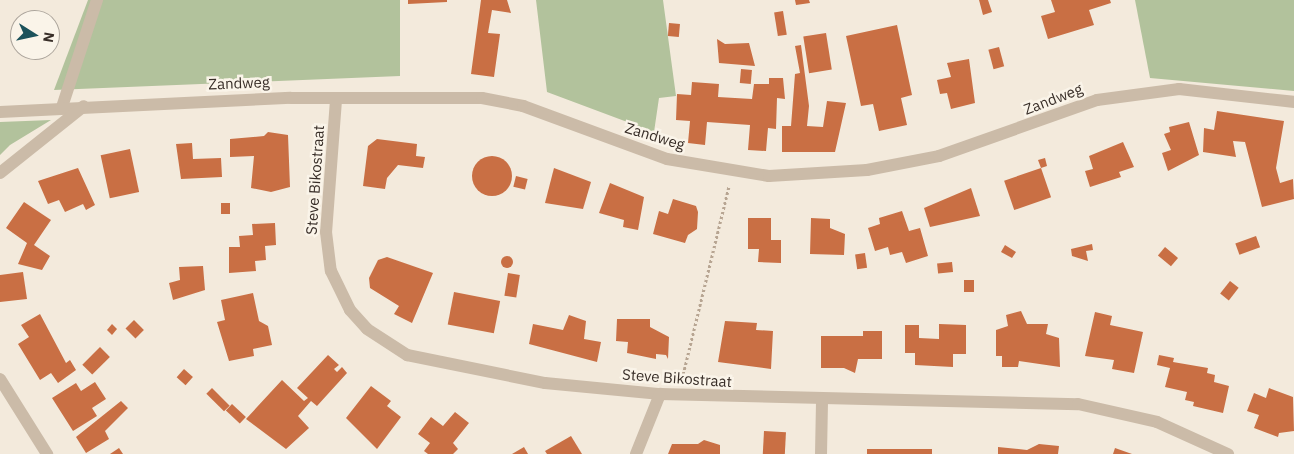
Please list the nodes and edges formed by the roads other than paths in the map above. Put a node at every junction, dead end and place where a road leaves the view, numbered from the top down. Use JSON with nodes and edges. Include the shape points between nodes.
{"nodes":[{"id":1,"x":97,"y":0,"type":"edge"},
{"id":2,"x":336,"y":100,"type":"junction"},
{"id":3,"x":1294,"y":102,"type":"edge"},
{"id":4,"x":84,"y":106,"type":"junction"},
{"id":5,"x":62,"y":107,"type":"junction"},
{"id":6,"x":0,"y":112,"type":"edge"},
{"id":7,"x":0,"y":173,"type":"edge"},
{"id":8,"x":0,"y":379,"type":"edge"},
{"id":9,"x":660,"y":394,"type":"junction"},
{"id":10,"x":822,"y":401,"type":"junction"},
{"id":11,"x":47,"y":454,"type":"edge"},
{"id":12,"x":636,"y":454,"type":"edge"},
{"id":13,"x":822,"y":454,"type":"edge"},
{"id":14,"x":1228,"y":454,"type":"edge"}],
"edges":[{"from":1,"to":5,"type":"street"},
{"from":2,"to":3,"type":"street","name":"Zandweg","via":[[502,100],[628,147],[732,171],[822,175],[939,156],[1097,100],[1179,89]]},
{"from":2,"to":4,"type":"street","name":"Zandweg"},
{"from":2,"to":9,"type":"street","name":"Steve Bikostraat","via":[[327,252],[337,287],[367,330],[385,344],[431,362],[545,383]]},
{"from":4,"to":5,"type":"street","name":"Zandweg"},
{"from":4,"to":7,"type":"street"},
{"from":5,"to":6,"type":"street","name":"Zandweg"},
{"from":8,"to":11,"type":"street"},
{"from":9,"to":10,"type":"street","name":"Steve Bikostraat"},
{"from":9,"to":12,"type":"street"},
{"from":10,"to":13,"type":"street"},
{"from":10,"to":14,"type":"street","name":"Steve Bikostraat","via":[[1078,404],[1157,422]]}]}
